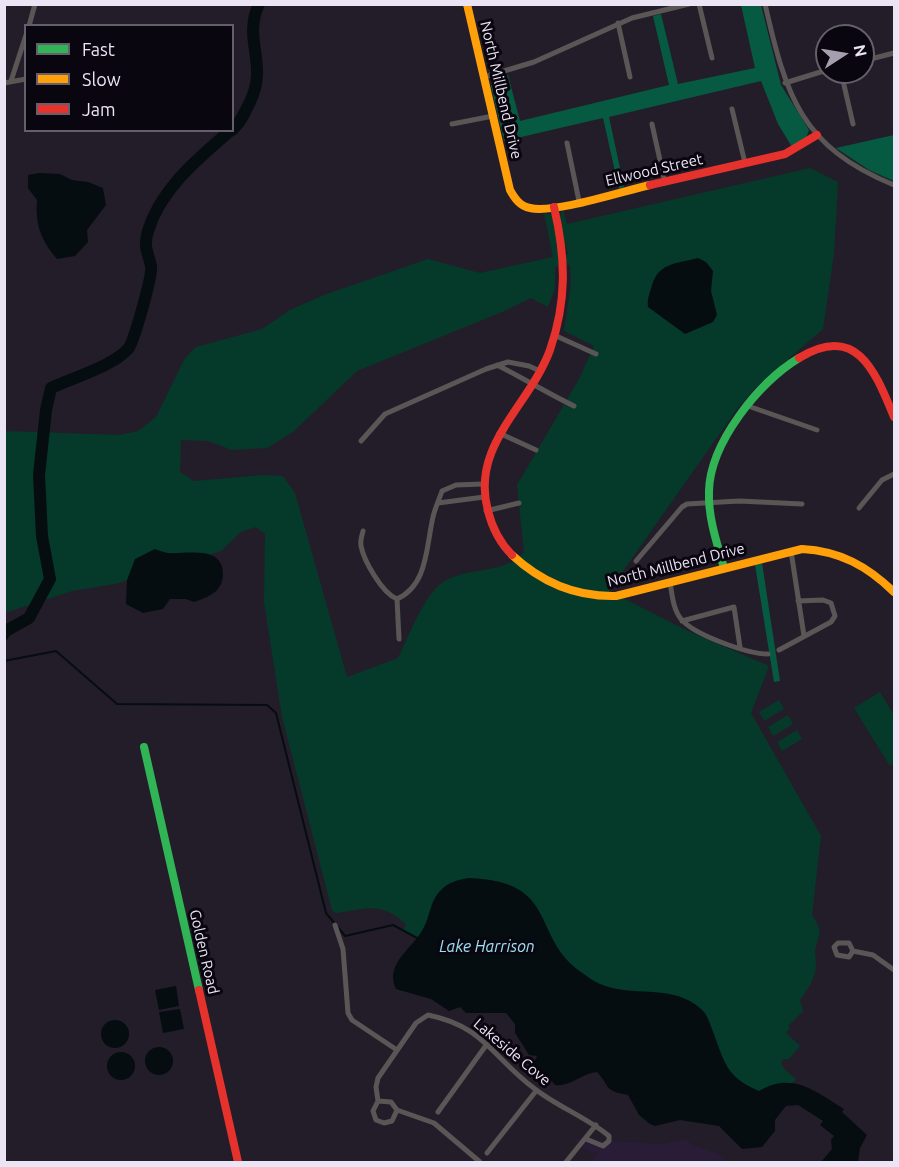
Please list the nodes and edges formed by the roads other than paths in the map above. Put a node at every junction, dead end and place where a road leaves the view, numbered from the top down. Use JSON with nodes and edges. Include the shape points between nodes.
{"nodes":[{"id":1,"x":35,"y":4,"type":"edge"},
{"id":2,"x":467,"y":4,"type":"edge"},
{"id":3,"x":689,"y":4,"type":"edge"},
{"id":4,"x":699,"y":4,"type":"edge"},
{"id":5,"x":765,"y":4,"type":"edge"},
{"id":6,"x":618,"y":23,"type":"junction"},
{"id":7,"x":29,"y":24,"type":"edge"},
{"id":8,"x":24,"y":40,"type":"edge"},
{"id":9,"x":894,"y":53,"type":"edge"},
{"id":10,"x":875,"y":57,"type":"edge"},
{"id":11,"x":712,"y":58,"type":"dead end"},
{"id":12,"x":815,"y":74,"type":"edge"},
{"id":13,"x":484,"y":77,"type":"junction"},
{"id":14,"x":630,"y":77,"type":"dead end"},
{"id":15,"x":24,"y":79,"type":"edge"},
{"id":16,"x":8,"y":82,"type":"edge"},
{"id":17,"x":785,"y":84,"type":"junction"},
{"id":18,"x":844,"y":84,"type":"edge"},
{"id":19,"x":732,"y":109,"type":"dead end"},
{"id":20,"x":493,"y":116,"type":"junction"},
{"id":21,"x":452,"y":124,"type":"dead end"},
{"id":22,"x":652,"y":124,"type":"dead end"},
{"id":23,"x":853,"y":124,"type":"dead end"},
{"id":24,"x":817,"y":135,"type":"junction"},
{"id":25,"x":567,"y":143,"type":"dead end"},
{"id":26,"x":746,"y":163,"type":"junction"},
{"id":27,"x":508,"y":182,"type":"joint"},
{"id":28,"x":665,"y":183,"type":"junction"},
{"id":29,"x":894,"y":185,"type":"edge"},
{"id":30,"x":579,"y":201,"type":"junction"},
{"id":31,"x":554,"y":207,"type":"junction"},
{"id":32,"x":554,"y":335,"type":"junction"},
{"id":33,"x":596,"y":354,"type":"dead end"},
{"id":34,"x":497,"y":365,"type":"junction"},
{"id":35,"x":540,"y":371,"type":"junction"},
{"id":36,"x":531,"y":385,"type":"junction"},
{"id":37,"x":574,"y":406,"type":"dead end"},
{"id":38,"x":748,"y":406,"type":"junction"},
{"id":39,"x":894,"y":417,"type":"edge"},
{"id":40,"x":817,"y":429,"type":"dead end"},
{"id":41,"x":499,"y":433,"type":"junction"},
{"id":42,"x":361,"y":441,"type":"dead end"},
{"id":43,"x":536,"y":450,"type":"dead end"},
{"id":44,"x":894,"y":474,"type":"edge"},
{"id":45,"x":483,"y":484,"type":"junction"},
{"id":46,"x":484,"y":497,"type":"junction"},
{"id":47,"x":708,"y":501,"type":"junction"},
{"id":48,"x":438,"y":503,"type":"junction"},
{"id":49,"x":519,"y":503,"type":"dead end"},
{"id":50,"x":802,"y":504,"type":"dead end"},
{"id":51,"x":860,"y":508,"type":"dead end"},
{"id":52,"x":486,"y":511,"type":"junction"},
{"id":53,"x":363,"y":531,"type":"dead end"},
{"id":54,"x":790,"y":551,"type":"junction"},
{"id":55,"x":636,"y":561,"type":"dead end"},
{"id":56,"x":724,"y":568,"type":"junction"},
{"id":57,"x":670,"y":582,"type":"junction"},
{"id":58,"x":894,"y":592,"type":"edge"},
{"id":59,"x":397,"y":599,"type":"junction"},
{"id":60,"x":798,"y":601,"type":"junction"},
{"id":61,"x":682,"y":621,"type":"junction"},
{"id":62,"x":804,"y":636,"type":"junction"},
{"id":63,"x":399,"y":639,"type":"dead end"},
{"id":64,"x":740,"y":647,"type":"junction"},
{"id":65,"x":779,"y":650,"type":"dead end"},
{"id":66,"x":768,"y":654,"type":"dead end"},
{"id":67,"x":144,"y":747,"type":"dead end"},
{"id":68,"x":335,"y":925,"type":"dead end"},
{"id":69,"x":853,"y":951,"type":"dead end"},
{"id":70,"x":894,"y":970,"type":"edge"},
{"id":71,"x":487,"y":1044,"type":"junction"},
{"id":72,"x":397,"y":1050,"type":"junction"},
{"id":73,"x":536,"y":1091,"type":"junction"},
{"id":74,"x":378,"y":1101,"type":"junction"},
{"id":75,"x":397,"y":1110,"type":"junction"},
{"id":76,"x":438,"y":1112,"type":"dead end"},
{"id":77,"x":596,"y":1125,"type":"junction"},
{"id":78,"x":586,"y":1139,"type":"junction"},
{"id":79,"x":487,"y":1153,"type":"dead end"},
{"id":80,"x":238,"y":1162,"type":"edge"},
{"id":81,"x":480,"y":1162,"type":"edge"},
{"id":82,"x":566,"y":1162,"type":"edge"}],
"edges":[{"from":1,"to":7,"type":"street"},
{"from":2,"to":13,"type":"street","name":"North Millbend Drive"},
{"from":3,"to":6,"type":"street"},
{"from":4,"to":11,"type":"street"},
{"from":5,"to":17,"type":"street"},
{"from":6,"to":13,"type":"street","via":[[534,62]]},
{"from":6,"to":14,"type":"street"},
{"from":8,"to":16,"type":"street"},
{"from":9,"to":10,"type":"street"},
{"from":12,"to":17,"type":"street"},
{"from":13,"to":20,"type":"street","name":"North Millbend Drive"},
{"from":15,"to":16,"type":"street"},
{"from":17,"to":24,"type":"street"},
{"from":18,"to":23,"type":"street"},
{"from":19,"to":26,"type":"street"},
{"from":20,"to":21,"type":"street"},
{"from":20,"to":27,"type":"street","name":"North Millbend Drive"},
{"from":22,"to":28,"type":"street"},
{"from":24,"to":26,"type":"street","name":"Ellwood Street","via":[[785,154]]},
{"from":24,"to":29,"type":"street","via":[[850,164]]},
{"from":25,"to":30,"type":"street"},
{"from":26,"to":28,"type":"street","name":"Ellwood Street"},
{"from":27,"to":31,"type":"street","name":"Ellwood Street","via":[[514,200],[522,207]]},
{"from":28,"to":30,"type":"street","name":"Ellwood Street"},
{"from":30,"to":31,"type":"street","name":"Ellwood Street"},
{"from":31,"to":32,"type":"street","name":"North Millbend Drive","via":[[567,270]]},
{"from":32,"to":33,"type":"street"},
{"from":32,"to":35,"type":"street","name":"North Millbend Drive"},
{"from":34,"to":35,"type":"street","via":[[520,363]]},
{"from":34,"to":36,"type":"street"},
{"from":34,"to":42,"type":"street","via":[[395,408],[377,421]]},
{"from":35,"to":36,"type":"street","name":"North Millbend Drive"},
{"from":36,"to":37,"type":"street"},
{"from":36,"to":41,"type":"street","name":"North Millbend Drive"},
{"from":38,"to":39,"type":"street","via":[[777,374],[813,349],[833,345],[864,357]]},
{"from":38,"to":40,"type":"street"},
{"from":38,"to":47,"type":"street","via":[[715,461]]},
{"from":41,"to":43,"type":"street"},
{"from":41,"to":45,"type":"street","name":"North Millbend Drive"},
{"from":44,"to":51,"type":"street","via":[[882,480]]},
{"from":45,"to":46,"type":"street","name":"North Millbend Drive"},
{"from":45,"to":48,"type":"street","via":[[456,485],[441,491]]},
{"from":46,"to":48,"type":"street"},
{"from":46,"to":52,"type":"street","name":"North Millbend Drive"},
{"from":47,"to":50,"type":"street"},
{"from":47,"to":55,"type":"street","via":[[682,507]]},
{"from":47,"to":56,"type":"street"},
{"from":48,"to":59,"type":"street","via":[[422,573],[412,589]]},
{"from":49,"to":52,"type":"street"},
{"from":52,"to":57,"type":"street","name":"North Millbend Drive","via":[[516,559],[575,592],[616,596]]},
{"from":53,"to":59,"type":"street","via":[[361,545],[378,582],[389,596]]},
{"from":54,"to":56,"type":"street","name":"North Millbend Drive"},
{"from":54,"to":58,"type":"street","name":"North Millbend Drive","via":[[817,549],[842,554],[864,565]]},
{"from":54,"to":60,"type":"street"},
{"from":56,"to":57,"type":"street","name":"North Millbend Drive"},
{"from":57,"to":61,"type":"street"},
{"from":59,"to":63,"type":"street"},
{"from":60,"to":62,"type":"street"},
{"from":60,"to":62,"type":"street","via":[[823,600],[834,609],[831,622]]},
{"from":61,"to":64,"type":"street","via":[[696,631]]},
{"from":61,"to":64,"type":"street","via":[[734,607]]},
{"from":62,"to":65,"type":"street"},
{"from":64,"to":66,"type":"street"},
{"from":67,"to":80,"type":"street","name":"Golden Road"},
{"from":68,"to":72,"type":"street","via":[[343,949],[348,1013],[352,1020]]},
{"from":69,"to":70,"type":"street","via":[[873,955]]},
{"from":71,"to":72,"type":"street","name":"Lakeside Cove","via":[[460,1024],[428,1015],[416,1023]]},
{"from":71,"to":73,"type":"street","name":"Lakeside Cove"},
{"from":71,"to":76,"type":"street"},
{"from":72,"to":74,"type":"street","name":"Lakeside Cove","via":[[378,1078]]},
{"from":73,"to":77,"type":"street","name":"Lakeside Cove"},
{"from":73,"to":79,"type":"street"},
{"from":74,"to":75,"type":"street","via":[[391,1101]]},
{"from":74,"to":75,"type":"street","via":[[373,1111],[380,1122],[392,1121]]},
{"from":75,"to":81,"type":"street","via":[[434,1123]]},
{"from":77,"to":78,"type":"street"},
{"from":77,"to":78,"type":"street","via":[[609,1136],[606,1144]]},
{"from":78,"to":82,"type":"street"}]}
